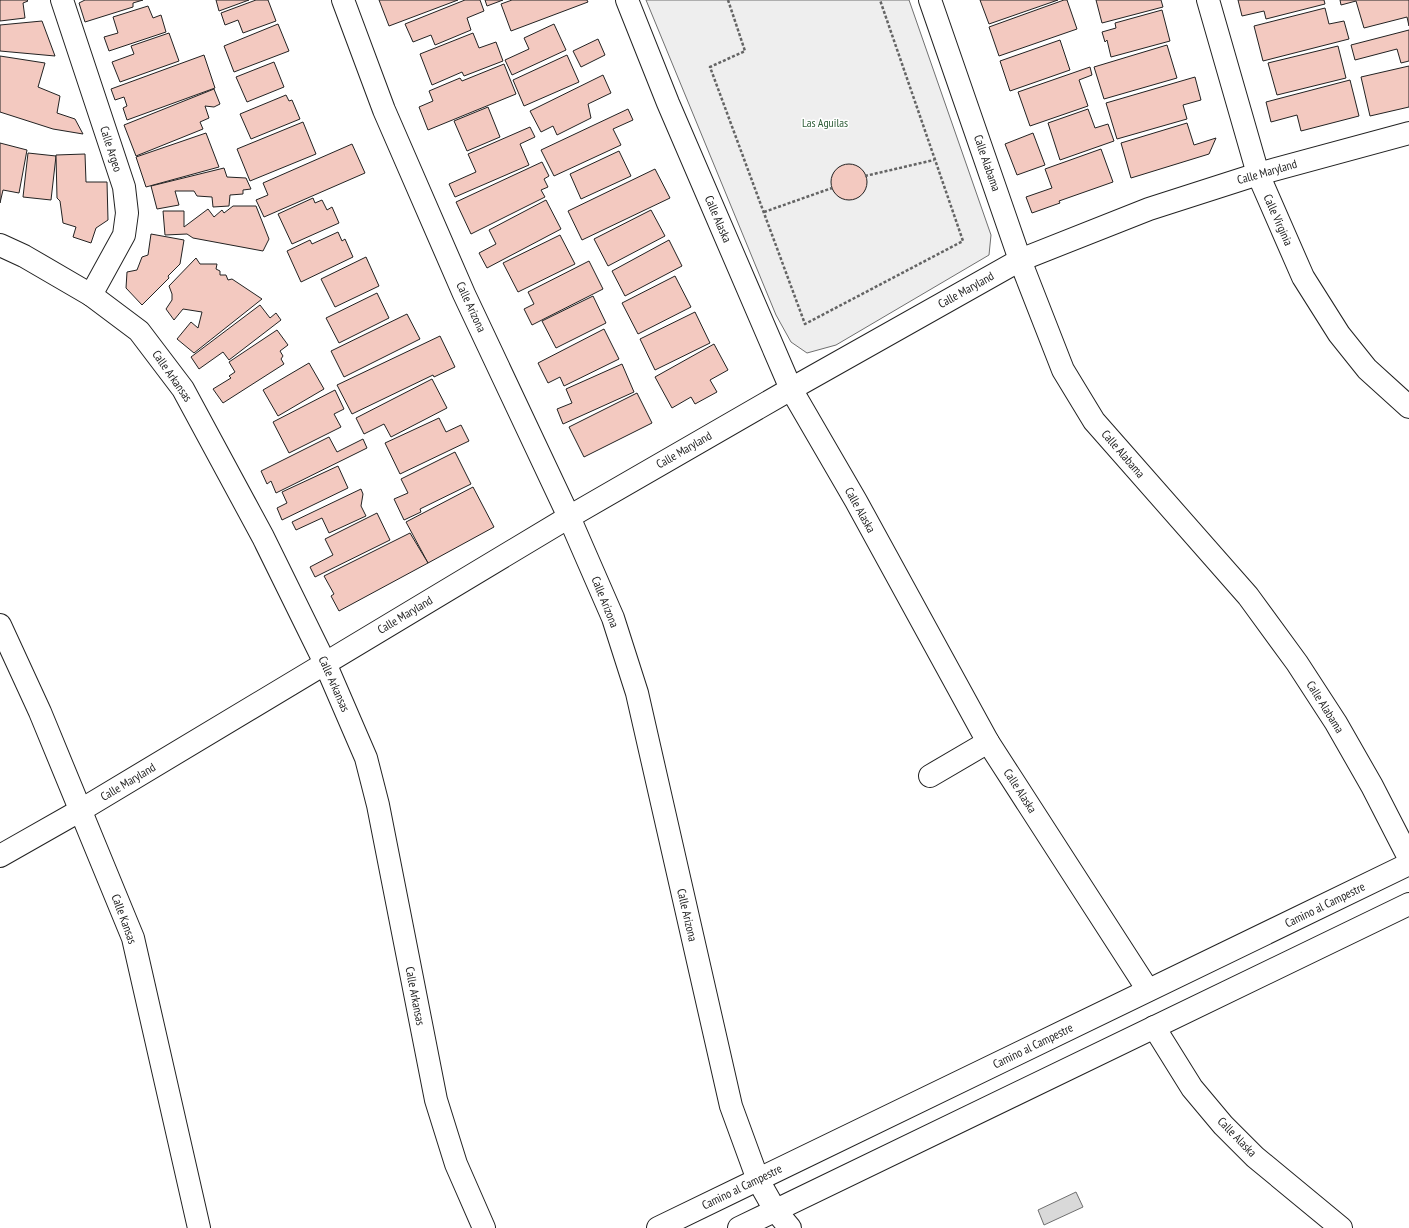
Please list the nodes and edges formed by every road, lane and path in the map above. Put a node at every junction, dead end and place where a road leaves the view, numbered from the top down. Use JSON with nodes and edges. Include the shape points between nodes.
{"nodes":[{"id":1,"x":62,"y":0,"type":"edge"},
{"id":2,"x":343,"y":0,"type":"edge"},
{"id":3,"x":627,"y":0,"type":"edge"},
{"id":4,"x":728,"y":0,"type":"edge"},
{"id":5,"x":880,"y":0,"type":"edge"},
{"id":6,"x":930,"y":0,"type":"edge"},
{"id":7,"x":1208,"y":0,"type":"edge"},
{"id":8,"x":1409,"y":134,"type":"edge"},
{"id":9,"x":934,"y":160,"type":"junction"},
{"id":10,"x":1258,"y":174,"type":"junction"},
{"id":11,"x":865,"y":176,"type":"dead end"},
{"id":12,"x":832,"y":188,"type":"dead end"},
{"id":13,"x":764,"y":212,"type":"junction"},
{"id":14,"x":0,"y":245,"type":"edge"},
{"id":15,"x":1020,"y":260,"type":"junction"},
{"id":16,"x":91,"y":295,"type":"junction"},
{"id":17,"x":791,"y":389,"type":"junction"},
{"id":18,"x":1409,"y":407,"type":"edge"},
{"id":19,"x":569,"y":517,"type":"junction"},
{"id":20,"x":0,"y":625,"type":"edge"},
{"id":21,"x":325,"y":663,"type":"junction"},
{"id":22,"x":988,"y":742,"type":"junction"},
{"id":23,"x":930,"y":776,"type":"dead end"},
{"id":24,"x":81,"y":810,"type":"junction"},
{"id":25,"x":0,"y":856,"type":"edge"},
{"id":26,"x":1409,"y":858,"type":"edge"},
{"id":27,"x":1409,"y":864,"type":"edge"},
{"id":28,"x":1409,"y":904,"type":"edge"},
{"id":29,"x":1148,"y":990,"type":"junction"},
{"id":30,"x":1154,"y":1027,"type":"junction"},
{"id":31,"x":758,"y":1180,"type":"junction"},
{"id":32,"x":775,"y":1210,"type":"junction"},
{"id":33,"x":199,"y":1228,"type":"edge"},
{"id":34,"x":484,"y":1228,"type":"edge"},
{"id":35,"x":658,"y":1228,"type":"edge"},
{"id":36,"x":739,"y":1228,"type":"edge"},
{"id":37,"x":790,"y":1228,"type":"edge"},
{"id":38,"x":1341,"y":1228,"type":"edge"}],
"edges":[{"from":1,"to":16,"type":"street","name":"Calle Argeo","via":[[124,187],[127,213],[124,235]]},
{"from":2,"to":19,"type":"street","name":"Calle Arizona","via":[[384,110],[458,280]]},
{"from":3,"to":17,"type":"street","name":"Calle Alaska","via":[[668,103]]},
{"from":4,"to":13,"type":"path","via":[[745,51],[710,68]]},
{"from":5,"to":9,"type":"path"},
{"from":6,"to":15,"type":"street","name":"Calle Alabama"},
{"from":7,"to":10,"type":"street","name":"Calle Virginia"},
{"from":8,"to":10,"type":"street","name":"Calle Maryland"},
{"from":9,"to":11,"type":"path"},
{"from":9,"to":13,"type":"path","via":[[963,241],[805,324]]},
{"from":10,"to":15,"type":"street","name":"Calle Maryland","via":[[1149,209]]},
{"from":10,"to":18,"type":"street","name":"Calle Virginia","via":[[1303,277],[1339,334],[1367,369]]},
{"from":12,"to":13,"type":"path"},
{"from":14,"to":16,"type":"street","name":"Calle Arkansas"},
{"from":15,"to":17,"type":"street","name":"Calle Maryland"},
{"from":15,"to":26,"type":"street","name":"Calle Alabama","via":[[1063,370],[1094,421],[1248,596],[1297,663],[1340,730]]},
{"from":16,"to":21,"type":"street","name":"Calle Arkansas","via":[[139,331],[183,389],[263,537]]},
{"from":17,"to":19,"type":"street","name":"Calle Maryland"},
{"from":17,"to":22,"type":"street","name":"Calle Alaska","via":[[856,501]]},
{"from":19,"to":21,"type":"street","name":"Calle Maryland"},
{"from":19,"to":31,"type":"street","name":"Calle Arizona","via":[[612,618],[637,693],[731,1106]]},
{"from":20,"to":24,"type":"street","name":"Calle Kansas"},
{"from":21,"to":24,"type":"street","name":"Calle Maryland"},
{"from":21,"to":34,"type":"street","name":"Calle Arkansas","via":[[366,758],[378,806],[436,1100],[456,1164]]},
{"from":22,"to":23,"type":"street"},
{"from":22,"to":29,"type":"street","name":"Calle Alaska"},
{"from":24,"to":25,"type":"street","name":"Calle Maryland"},
{"from":24,"to":33,"type":"street","name":"Calle Kansas","via":[[133,938]]},
{"from":27,"to":29,"type":"street","name":"Camino al Campestre"},
{"from":28,"to":30,"type":"street"},
{"from":29,"to":31,"type":"street","name":"Camino al Campestre"},
{"from":30,"to":32,"type":"street"},
{"from":30,"to":38,"type":"street","name":"Calle Alaska","via":[[1192,1088],[1223,1125],[1255,1157]]},
{"from":31,"to":32,"type":"street","name":"Calle Arizona"},
{"from":31,"to":35,"type":"street","name":"Camino al Campestre"},
{"from":32,"to":36,"type":"street"},
{"from":32,"to":37,"type":"street","name":"Calle Arizona"}]}
